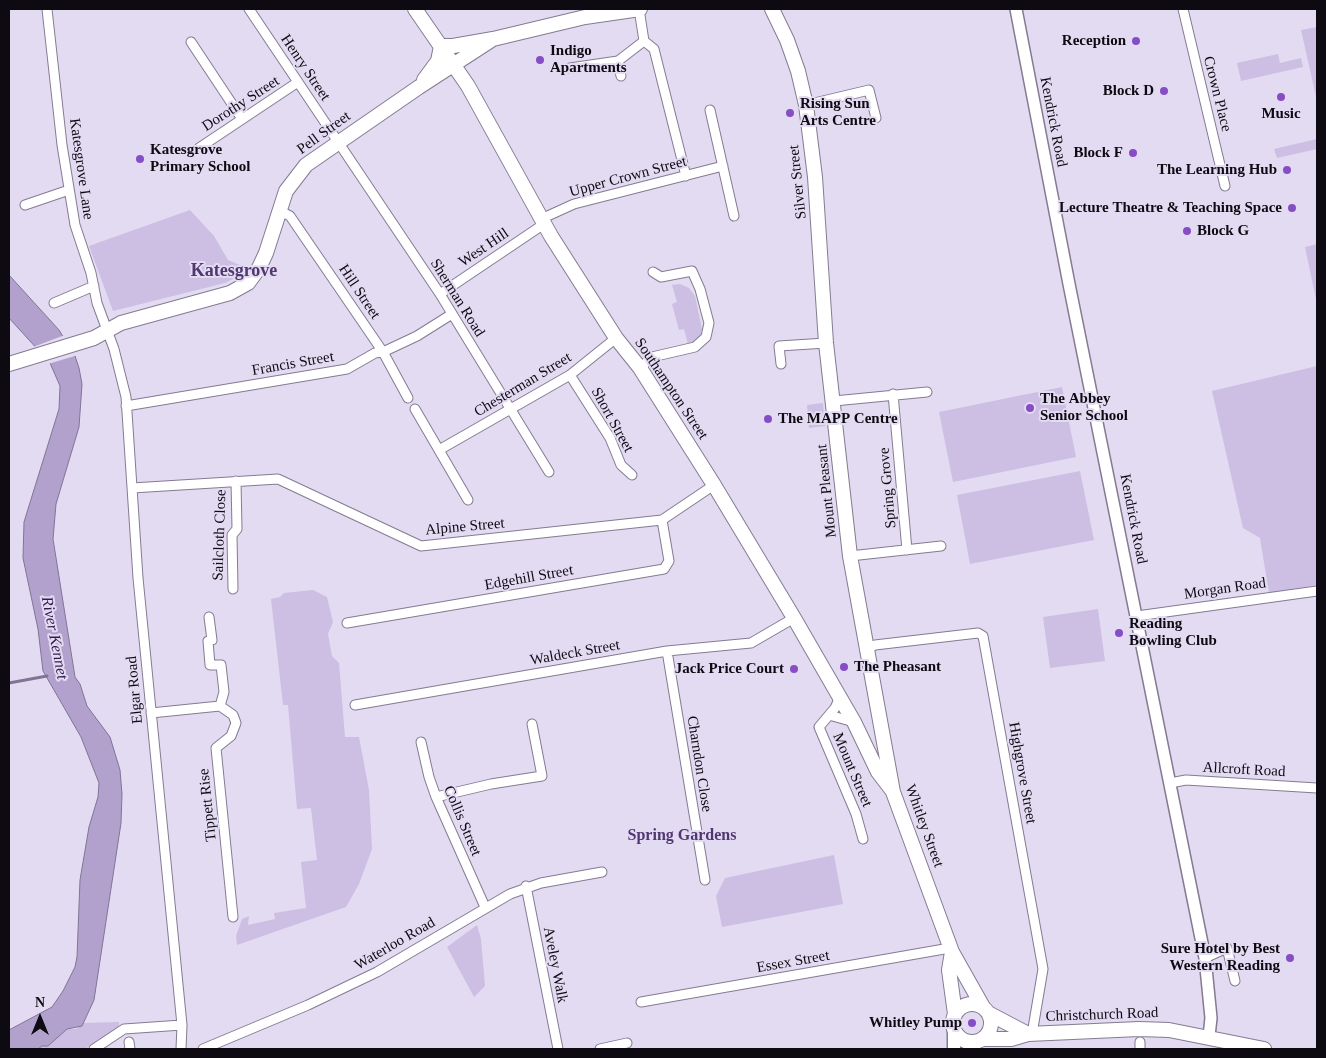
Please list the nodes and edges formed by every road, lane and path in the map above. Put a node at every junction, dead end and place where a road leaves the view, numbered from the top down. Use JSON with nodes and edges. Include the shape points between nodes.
{"nodes":[{"id":1,"x":47,"y":9,"type":"edge"},
{"id":2,"x":249,"y":9,"type":"edge"},
{"id":3,"x":415,"y":9,"type":"edge"},
{"id":4,"x":640,"y":9,"type":"edge"},
{"id":5,"x":772,"y":9,"type":"edge"},
{"id":6,"x":1016,"y":9,"type":"edge"},
{"id":7,"x":1183,"y":9,"type":"edge"},
{"id":8,"x":493,"y":39,"type":"junction"},
{"id":9,"x":644,"y":41,"type":"junction"},
{"id":10,"x":191,"y":42,"type":"dead end"},
{"id":11,"x":441,"y":46,"type":"junction"},
{"id":12,"x":618,"y":61,"type":"junction"},
{"id":13,"x":454,"y":64,"type":"junction"},
{"id":14,"x":570,"y":68,"type":"dead end"},
{"id":15,"x":621,"y":76,"type":"dead end"},
{"id":16,"x":298,"y":82,"type":"junction"},
{"id":17,"x":419,"y":87,"type":"junction"},
{"id":18,"x":806,"y":105,"type":"junction"},
{"id":19,"x":710,"y":110,"type":"dead end"},
{"id":20,"x":876,"y":118,"type":"dead end"},
{"id":21,"x":242,"y":119,"type":"junction"},
{"id":22,"x":339,"y":141,"type":"junction"},
{"id":23,"x":199,"y":148,"type":"dead end"},
{"id":24,"x":723,"y":166,"type":"junction"},
{"id":25,"x":686,"y":176,"type":"junction"},
{"id":26,"x":1225,"y":186,"type":"dead end"},
{"id":27,"x":69,"y":190,"type":"junction"},
{"id":28,"x":25,"y":205,"type":"dead end"},
{"id":29,"x":278,"y":210,"type":"junction"},
{"id":30,"x":734,"y":216,"type":"dead end"},
{"id":31,"x":543,"y":222,"type":"junction"},
{"id":32,"x":819,"y":238,"type":"joint"},
{"id":33,"x":654,"y":272,"type":"dead end"},
{"id":34,"x":94,"y":286,"type":"junction"},
{"id":35,"x":440,"y":294,"type":"junction"},
{"id":36,"x":54,"y":302,"type":"dead end"},
{"id":37,"x":452,"y":314,"type":"junction"},
{"id":38,"x":108,"y":329,"type":"junction"},
{"id":39,"x":616,"y":338,"type":"junction"},
{"id":40,"x":826,"y":342,"type":"junction"},
{"id":41,"x":383,"y":352,"type":"junction"},
{"id":42,"x":9,"y":363,"type":"edge"},
{"id":43,"x":781,"y":364,"type":"dead end"},
{"id":44,"x":640,"y":368,"type":"junction"},
{"id":45,"x":570,"y":375,"type":"junction"},
{"id":46,"x":927,"y":392,"type":"dead end"},
{"id":47,"x":893,"y":394,"type":"junction"},
{"id":48,"x":408,"y":398,"type":"dead end"},
{"id":49,"x":834,"y":401,"type":"junction"},
{"id":50,"x":126,"y":406,"type":"junction"},
{"id":51,"x":415,"y":409,"type":"dead end"},
{"id":52,"x":510,"y":410,"type":"junction"},
{"id":53,"x":439,"y":450,"type":"junction"},
{"id":54,"x":549,"y":472,"type":"dead end"},
{"id":55,"x":632,"y":475,"type":"dead end"},
{"id":56,"x":236,"y":481,"type":"junction"},
{"id":57,"x":714,"y":486,"type":"junction"},
{"id":58,"x":132,"y":488,"type":"junction"},
{"id":59,"x":468,"y":500,"type":"dead end"},
{"id":60,"x":662,"y":520,"type":"junction"},
{"id":61,"x":942,"y":546,"type":"dead end"},
{"id":62,"x":907,"y":550,"type":"junction"},
{"id":63,"x":850,"y":556,"type":"junction"},
{"id":64,"x":232,"y":590,"type":"dead end"},
{"id":65,"x":1317,"y":591,"type":"edge"},
{"id":66,"x":209,"y":616,"type":"dead end"},
{"id":67,"x":1136,"y":616,"type":"junction"},
{"id":68,"x":794,"y":618,"type":"junction"},
{"id":69,"x":347,"y":623,"type":"dead end"},
{"id":70,"x":865,"y":650,"type":"junction"},
{"id":71,"x":668,"y":651,"type":"junction"},
{"id":72,"x":840,"y":697,"type":"junction"},
{"id":73,"x":355,"y":705,"type":"dead end"},
{"id":74,"x":220,"y":706,"type":"junction"},
{"id":75,"x":150,"y":713,"type":"junction"},
{"id":76,"x":828,"y":715,"type":"junction"},
{"id":77,"x":854,"y":722,"type":"junction"},
{"id":78,"x":532,"y":724,"type":"dead end"},
{"id":79,"x":421,"y":742,"type":"dead end"},
{"id":80,"x":1170,"y":783,"type":"junction"},
{"id":81,"x":1317,"y":788,"type":"edge"},
{"id":82,"x":893,"y":792,"type":"junction"},
{"id":83,"x":436,"y":797,"type":"junction"},
{"id":84,"x":863,"y":839,"type":"dead end"},
{"id":85,"x":602,"y":872,"type":"dead end"},
{"id":86,"x":705,"y":880,"type":"dead end"},
{"id":87,"x":526,"y":886,"type":"junction"},
{"id":88,"x":485,"y":908,"type":"junction"},
{"id":89,"x":233,"y":917,"type":"dead end"},
{"id":90,"x":951,"y":950,"type":"junction"},
{"id":91,"x":1205,"y":958,"type":"junction"},
{"id":92,"x":1235,"y":982,"type":"dead end"},
{"id":93,"x":641,"y":1002,"type":"dead end"},
{"id":94,"x":986,"y":1010,"type":"junction"},
{"id":95,"x":955,"y":1014,"type":"junction"},
{"id":96,"x":182,"y":1025,"type":"junction"},
{"id":97,"x":954,"y":1031,"type":"junction"},
{"id":98,"x":1030,"y":1034,"type":"junction"},
{"id":99,"x":1209,"y":1036,"type":"junction"},
{"id":100,"x":627,"y":1043,"type":"dead end"},
{"id":101,"x":976,"y":1043,"type":"edge"},
{"id":102,"x":94,"y":1049,"type":"edge"},
{"id":103,"x":181,"y":1049,"type":"edge"},
{"id":104,"x":203,"y":1049,"type":"edge"},
{"id":105,"x":558,"y":1049,"type":"edge"},
{"id":106,"x":600,"y":1049,"type":"edge"},
{"id":107,"x":954,"y":1049,"type":"edge"},
{"id":108,"x":1264,"y":1049,"type":"edge"}],
"edges":[{"from":1,"to":27,"type":"street","name":"Katesgrove Lane"},
{"from":2,"to":16,"type":"street","name":"Henry Street"},
{"from":3,"to":11,"type":"main road","name":"Southampton Street"},
{"from":4,"to":8,"type":"main road","via":[[578,18]]},
{"from":4,"to":9,"type":"street"},
{"from":5,"to":18,"type":"main road","name":"Silver Street","via":[[798,71]]},
{"from":6,"to":67,"type":"street","name":"Kendrick Road"},
{"from":7,"to":26,"type":"street","name":"Crown Place"},
{"from":8,"to":11,"type":"main road"},
{"from":8,"to":13,"type":"main road","name":"Pell Street"},
{"from":9,"to":12,"type":"street"},
{"from":9,"to":25,"type":"street","via":[[654,49]]},
{"from":10,"to":21,"type":"street"},
{"from":11,"to":13,"type":"main road","name":"Southampton Street"},
{"from":11,"to":17,"type":"main road","name":"Pell Street","via":[[438,61]]},
{"from":12,"to":14,"type":"street"},
{"from":12,"to":15,"type":"street"},
{"from":13,"to":17,"type":"main road","name":"Pell Street"},
{"from":13,"to":31,"type":"main road","name":"Southampton Street"},
{"from":16,"to":21,"type":"street","name":"Dorothy Street"},
{"from":16,"to":22,"type":"street","name":"Henry Street"},
{"from":17,"to":22,"type":"main road","name":"Pell Street"},
{"from":18,"to":20,"type":"street","via":[[869,90]]},
{"from":18,"to":32,"type":"main road","name":"Silver Street"},
{"from":19,"to":24,"type":"street"},
{"from":21,"to":23,"type":"street","name":"Dorothy Street"},
{"from":22,"to":29,"type":"main road","name":"Pell Street","via":[[296,176]]},
{"from":22,"to":35,"type":"street","name":"Sherman Road"},
{"from":24,"to":25,"type":"street","name":"Upper Crown Street"},
{"from":24,"to":30,"type":"street"},
{"from":25,"to":31,"type":"street","name":"Upper Crown Street","via":[[574,204]]},
{"from":27,"to":28,"type":"street"},
{"from":27,"to":34,"type":"street","name":"Katesgrove Lane","via":[[76,232]]},
{"from":29,"to":38,"type":"main road","name":"Pell Street","via":[[266,253],[248,283],[230,293]]},
{"from":29,"to":41,"type":"street","name":"Hill Street","via":[[290,216]]},
{"from":31,"to":35,"type":"street","name":"West Hill"},
{"from":31,"to":39,"type":"main road","name":"Southampton Street"},
{"from":32,"to":40,"type":"main road","name":"Mount Pleasant"},
{"from":33,"to":44,"type":"street","via":[[661,277],[692,272],[700,288],[709,323],[706,337],[695,347],[652,357]]},
{"from":34,"to":36,"type":"street"},
{"from":34,"to":38,"type":"street","name":"Katesgrove Lane"},
{"from":35,"to":37,"type":"street","name":"Sherman Road"},
{"from":37,"to":41,"type":"street","name":"Francis Street"},
{"from":37,"to":52,"type":"street","name":"Sherman Road"},
{"from":38,"to":42,"type":"main road","name":"Pell Street","via":[[94,338]]},
{"from":38,"to":50,"type":"street","name":"Elgar Road","via":[[124,386]]},
{"from":39,"to":44,"type":"main road","name":"Southampton Street"},
{"from":39,"to":45,"type":"street","name":"Chesterman Street"},
{"from":40,"to":43,"type":"street","via":[[779,346]]},
{"from":40,"to":49,"type":"main road","name":"Mount Pleasant"},
{"from":41,"to":48,"type":"street","name":"Hill Street"},
{"from":41,"to":50,"type":"street","name":"Francis Street","via":[[375,353],[347,369]]},
{"from":44,"to":57,"type":"main road","name":"Southampton Street"},
{"from":45,"to":52,"type":"street","name":"Chesterman Street"},
{"from":45,"to":55,"type":"street","name":"Short Street","via":[[610,438],[621,465]]},
{"from":46,"to":47,"type":"street"},
{"from":47,"to":49,"type":"street"},
{"from":47,"to":62,"type":"street","name":"Spring Grove"},
{"from":49,"to":63,"type":"main road","name":"Mount Pleasant"},
{"from":50,"to":58,"type":"street","name":"Elgar Road"},
{"from":51,"to":53,"type":"street"},
{"from":52,"to":53,"type":"street","name":"Chesterman Street"},
{"from":52,"to":54,"type":"street","name":"Sherman Road"},
{"from":53,"to":59,"type":"street"},
{"from":56,"to":58,"type":"street","name":"Alpine Street"},
{"from":56,"to":60,"type":"street","name":"Alpine Street","via":[[278,479],[421,546]]},
{"from":56,"to":64,"type":"street","name":"Sailcloth Close","via":[[237,529],[232,535]]},
{"from":57,"to":60,"type":"street","name":"Alpine Street"},
{"from":57,"to":68,"type":"main road","name":"Southampton Street"},
{"from":58,"to":75,"type":"street","name":"Elgar Road"},
{"from":60,"to":69,"type":"street","name":"Edgehill Street","via":[[669,561],[664,569]]},
{"from":61,"to":62,"type":"street"},
{"from":62,"to":63,"type":"street"},
{"from":63,"to":70,"type":"main road","name":"Mount Pleasant"},
{"from":65,"to":67,"type":"street","name":"Morgan Road"},
{"from":66,"to":74,"type":"street","via":[[212,640],[208,641],[210,665],[221,665],[224,692]]},
{"from":67,"to":80,"type":"street","name":"Kendrick Road"},
{"from":68,"to":71,"type":"street","name":"Waldeck Street","via":[[750,643]]},
{"from":68,"to":72,"type":"main road","name":"Southampton Street"},
{"from":70,"to":82,"type":"main road","name":"Whitley Street"},
{"from":70,"to":98,"type":"street","name":"Highgrove Street","via":[[875,645],[978,633],[983,636],[1043,969]]},
{"from":71,"to":73,"type":"street","name":"Waldeck Street"},
{"from":71,"to":86,"type":"street","name":"Charndon Close"},
{"from":72,"to":76,"type":"street","name":"Mount Street"},
{"from":72,"to":77,"type":"main road","name":"Southampton Street"},
{"from":74,"to":75,"type":"street"},
{"from":74,"to":89,"type":"street","name":"Tippett Rise","via":[[233,714],[236,723],[231,736],[216,748]]},
{"from":75,"to":96,"type":"street","name":"Elgar Road"},
{"from":76,"to":77,"type":"street","name":"Mount Street"},
{"from":76,"to":84,"type":"street","name":"Mount Street","via":[[819,727],[856,814]]},
{"from":77,"to":82,"type":"main road","name":"Southampton Street","via":[[878,772]]},
{"from":78,"to":83,"type":"street","via":[[543,781],[491,784]]},
{"from":79,"to":83,"type":"street","name":"Collis Street"},
{"from":80,"to":81,"type":"street","name":"Allcroft Road","via":[[1186,780]]},
{"from":80,"to":91,"type":"street","name":"Kendrick Road"},
{"from":82,"to":90,"type":"main road","name":"Whitley Street"},
{"from":83,"to":88,"type":"street","name":"Collis Street"},
{"from":85,"to":87,"type":"street","name":"Waterloo Road"},
{"from":87,"to":88,"type":"street","name":"Waterloo Road"},
{"from":87,"to":105,"type":"street","name":"Aveley Walk"},
{"from":88,"to":104,"type":"street","name":"Waterloo Road","via":[[377,972]]},
{"from":90,"to":93,"type":"street","name":"Essex Street"},
{"from":90,"to":94,"type":"main road","name":"Whitley Street"},
{"from":90,"to":95,"type":"main road","name":"Whitley Street","via":[[949,970]]},
{"from":91,"to":92,"type":"street","via":[[1227,948]]},
{"from":91,"to":99,"type":"street","name":"Kendrick Road","via":[[1211,1018]]},
{"from":94,"to":95,"type":"main road","via":[[973,1004],[960,1007]]},
{"from":94,"to":98,"type":"main road","name":"Christchurch Road"},
{"from":94,"to":101,"type":"main road","via":[[992,1024],[989,1034]]},
{"from":95,"to":97,"type":"main road","via":[[952,1022]]},
{"from":96,"to":102,"type":"street","via":[[124,1029]]},
{"from":96,"to":103,"type":"street","name":"Elgar Road"},
{"from":97,"to":101,"type":"main road"},
{"from":97,"to":107,"type":"main road"},
{"from":98,"to":99,"type":"main road","name":"Christchurch Road","via":[[1139,1028]]},
{"from":98,"to":101,"type":"main road","name":"Christchurch Road"},
{"from":99,"to":108,"type":"main road","name":"Christchurch Road"},
{"from":100,"to":106,"type":"street"}]}
